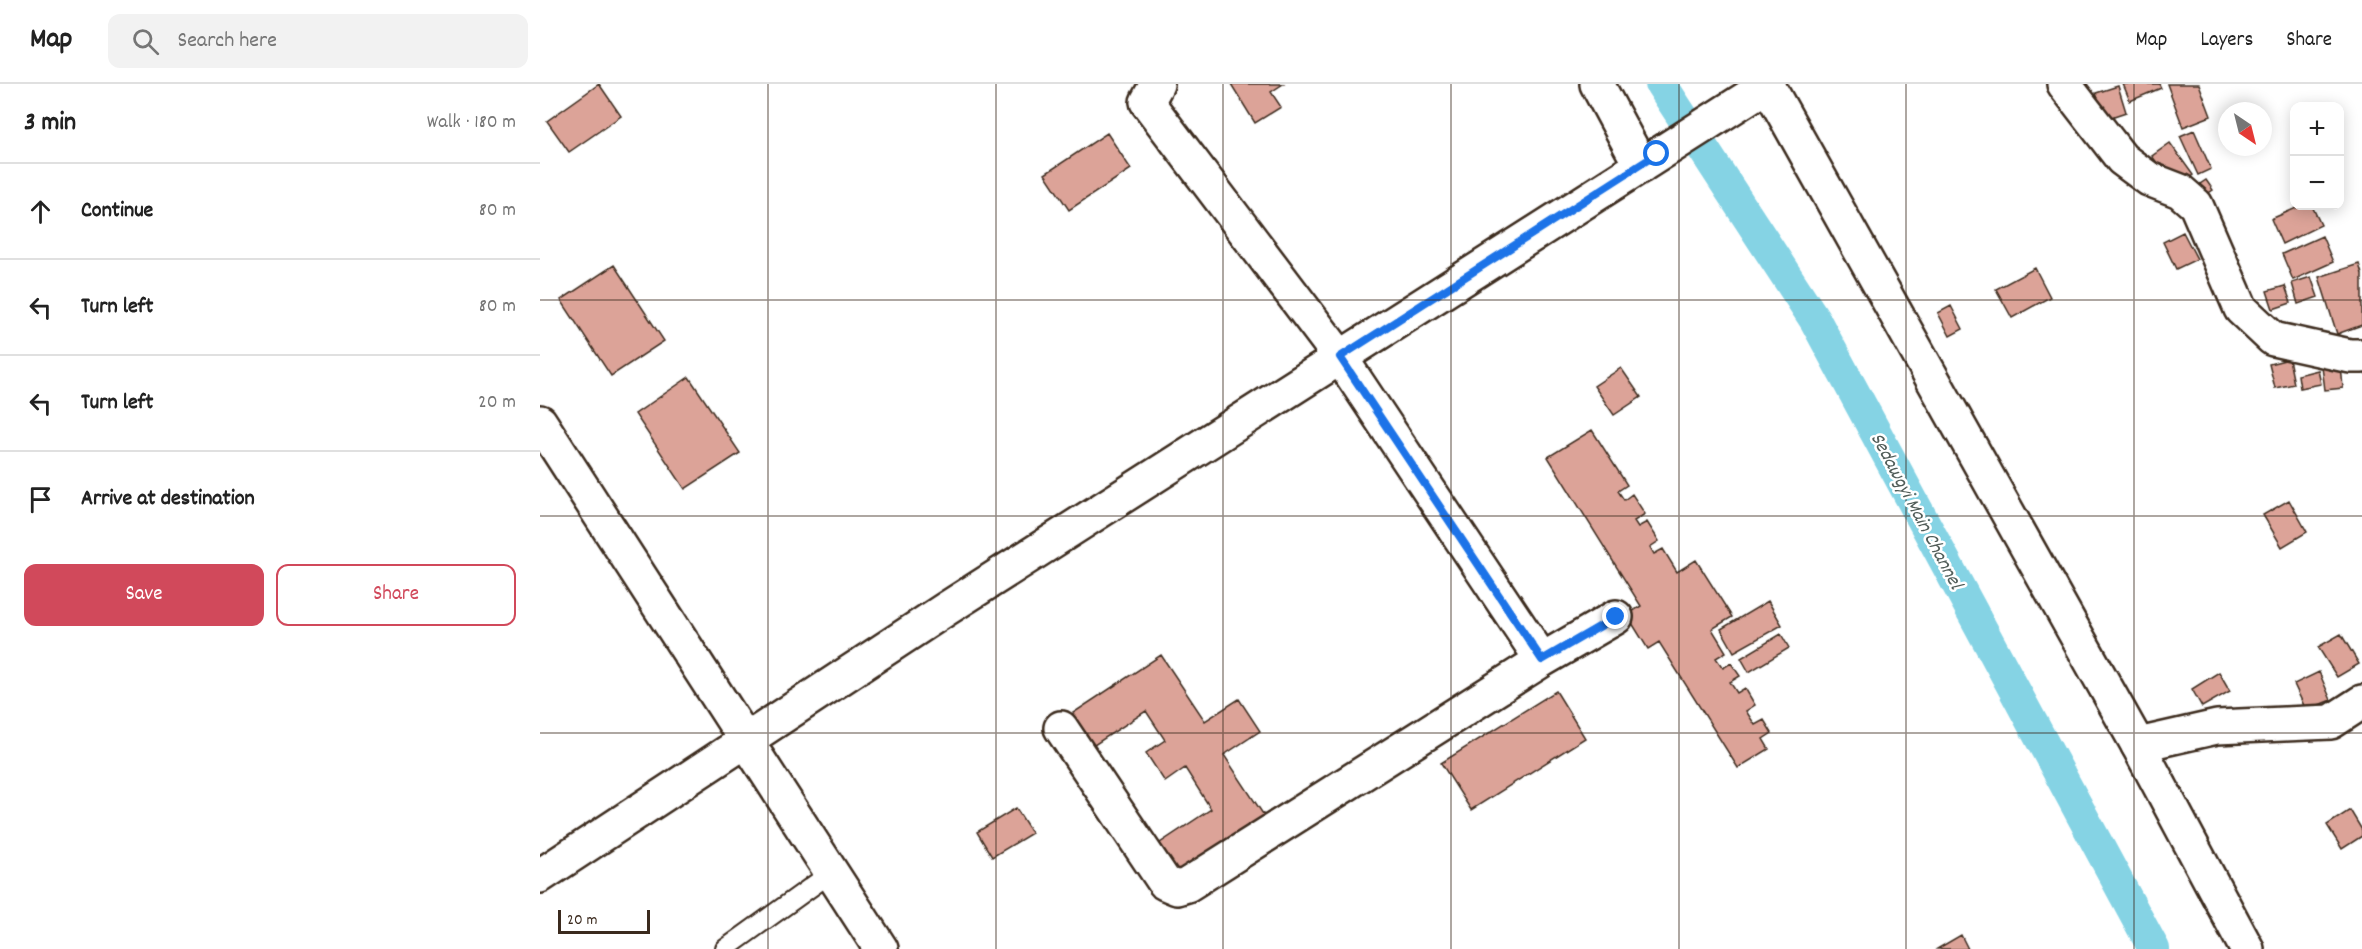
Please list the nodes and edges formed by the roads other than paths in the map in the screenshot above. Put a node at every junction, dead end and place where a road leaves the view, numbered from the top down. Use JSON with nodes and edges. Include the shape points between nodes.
{"nodes":[{"id":1,"x":1597,"y":84,"type":"edge"},
{"id":2,"x":2064,"y":84,"type":"edge"},
{"id":3,"x":1148,"y":87,"type":"edge"},
{"id":4,"x":1761,"y":88,"type":"edge"},
{"id":5,"x":1649,"y":160,"type":"junction"},
{"id":6,"x":2362,"y":356,"type":"edge"},
{"id":7,"x":1340,"y":357,"type":"junction"},
{"id":8,"x":540,"y":422,"type":"edge"},
{"id":9,"x":1616,"y":617,"type":"dead end"},
{"id":10,"x":1542,"y":660,"type":"junction"},
{"id":11,"x":2362,"y":702,"type":"edge"},
{"id":12,"x":1061,"y":728,"type":"dead end"},
{"id":13,"x":747,"y":741,"type":"junction"},
{"id":14,"x":2138,"y":746,"type":"junction"},
{"id":15,"x":832,"y":872,"type":"junction"},
{"id":16,"x":540,"y":876,"type":"edge"},
{"id":17,"x":725,"y":949,"type":"edge"},
{"id":18,"x":881,"y":949,"type":"edge"},
{"id":19,"x":2247,"y":949,"type":"edge"}],
"edges":[{"from":1,"to":5,"type":"street"},
{"from":2,"to":6,"type":"street","via":[[2122,159],[2149,179],[2180,191],[2196,205],[2241,309],[2265,332],[2273,339]]},
{"from":3,"to":7,"type":"street","via":[[1147,102]]},
{"from":4,"to":5,"type":"street"},
{"from":4,"to":14,"type":"street"},
{"from":5,"to":7,"type":"street"},
{"from":7,"to":10,"type":"street"},
{"from":7,"to":13,"type":"street"},
{"from":8,"to":13,"type":"street"},
{"from":9,"to":10,"type":"street"},
{"from":10,"to":12,"type":"street","via":[[1188,885],[1177,888],[1165,883]]},
{"from":11,"to":14,"type":"street","via":[[2331,722],[2217,727]]},
{"from":13,"to":15,"type":"street"},
{"from":13,"to":16,"type":"street"},
{"from":14,"to":19,"type":"street"},
{"from":15,"to":17,"type":"lane"},
{"from":15,"to":18,"type":"street"}]}
